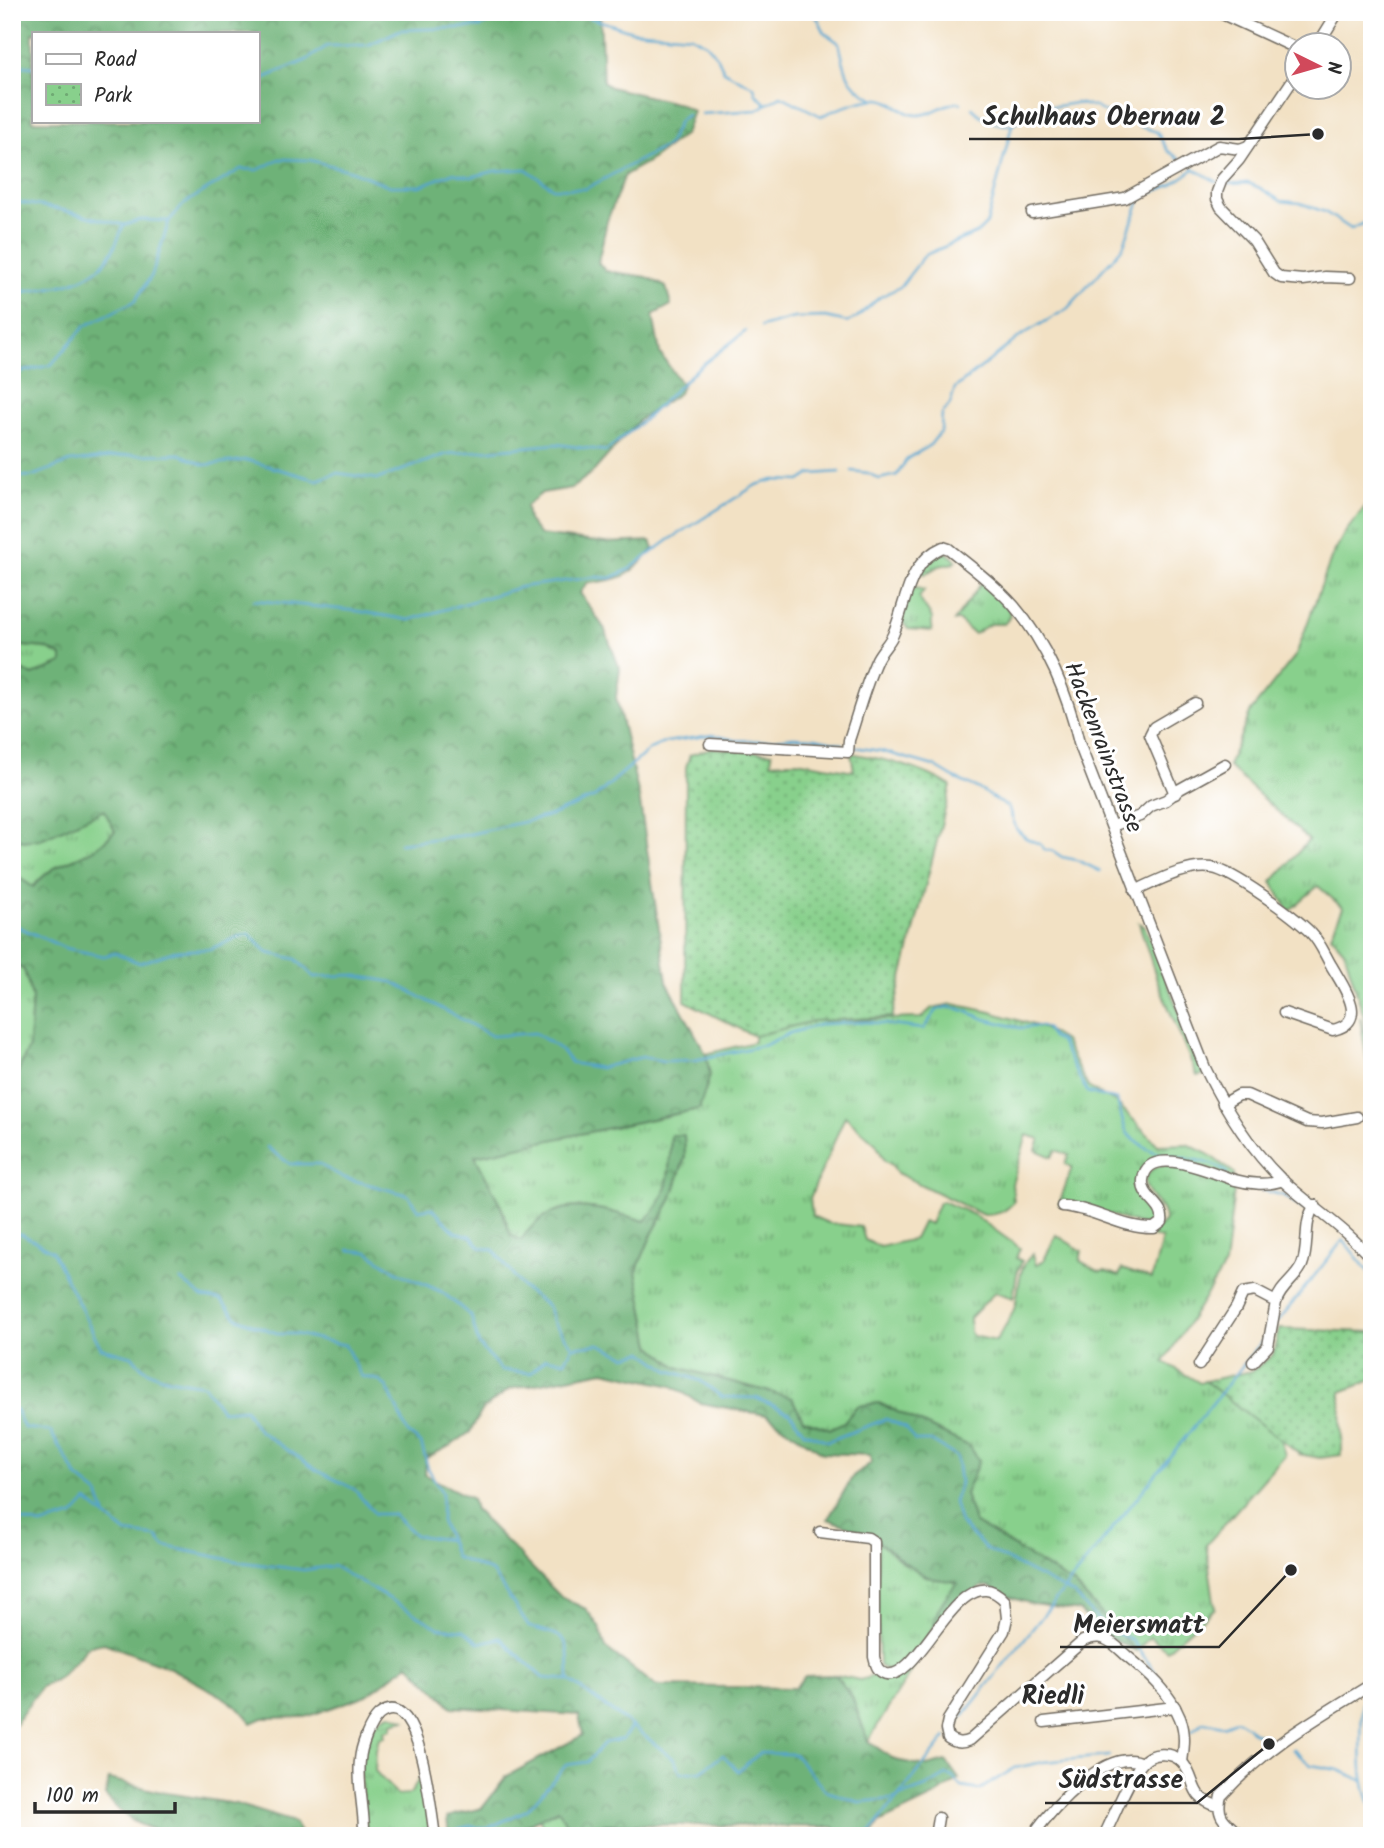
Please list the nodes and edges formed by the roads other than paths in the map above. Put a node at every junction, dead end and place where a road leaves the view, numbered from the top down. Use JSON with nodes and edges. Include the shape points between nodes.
{"nodes":[{"id":1,"x":1218,"y":12,"type":"edge"},
{"id":2,"x":1338,"y":12,"type":"edge"},
{"id":3,"x":1326,"y":32,"type":"edge"},
{"id":4,"x":1282,"y":41,"type":"edge"},
{"id":5,"x":1282,"y":97,"type":"edge"},
{"id":6,"x":1248,"y":146,"type":"junction"},
{"id":7,"x":1032,"y":213,"type":"dead end"},
{"id":8,"x":1350,"y":278,"type":"dead end"},
{"id":9,"x":1195,"y":704,"type":"dead end"},
{"id":10,"x":710,"y":744,"type":"dead end"},
{"id":11,"x":1225,"y":764,"type":"dead end"},
{"id":12,"x":1175,"y":794,"type":"junction"},
{"id":13,"x":1112,"y":826,"type":"junction"},
{"id":14,"x":1135,"y":891,"type":"junction"},
{"id":15,"x":1284,"y":1013,"type":"dead end"},
{"id":16,"x":1223,"y":1104,"type":"junction"},
{"id":17,"x":1357,"y":1117,"type":"dead end"},
{"id":18,"x":1283,"y":1180,"type":"junction"},
{"id":19,"x":1315,"y":1205,"type":"junction"},
{"id":20,"x":1062,"y":1206,"type":"dead end"},
{"id":21,"x":1372,"y":1259,"type":"edge"},
{"id":22,"x":1276,"y":1302,"type":"junction"},
{"id":23,"x":1253,"y":1362,"type":"dead end"},
{"id":24,"x":1199,"y":1365,"type":"dead end"},
{"id":25,"x":820,"y":1532,"type":"dead end"},
{"id":26,"x":1372,"y":1684,"type":"edge"},
{"id":27,"x":1175,"y":1707,"type":"junction"},
{"id":28,"x":1044,"y":1723,"type":"dead end"},
{"id":29,"x":1182,"y":1762,"type":"junction"},
{"id":30,"x":1142,"y":1763,"type":"junction"},
{"id":31,"x":1218,"y":1806,"type":"junction"},
{"id":32,"x":938,"y":1818,"type":"dead end"},
{"id":33,"x":363,"y":1836,"type":"edge"},
{"id":34,"x":435,"y":1836,"type":"edge"},
{"id":35,"x":935,"y":1836,"type":"edge"},
{"id":36,"x":1032,"y":1836,"type":"edge"},
{"id":37,"x":1104,"y":1836,"type":"edge"},
{"id":38,"x":1242,"y":1836,"type":"edge"}],
"edges":[{"from":1,"to":4,"type":"street"},
{"from":2,"to":3,"type":"street"},
{"from":5,"to":6,"type":"street"},
{"from":6,"to":7,"type":"street","via":[[1219,146],[1125,198]]},
{"from":6,"to":8,"type":"street","via":[[1222,179],[1217,199],[1221,207],[1281,278]]},
{"from":9,"to":12,"type":"street","via":[[1154,727],[1150,735]]},
{"from":10,"to":13,"type":"street","name":"Hackenrainstrasse","via":[[848,752],[870,675],[894,634],[906,589],[919,565],[943,547],[949,548],[1013,604],[1028,624],[1071,711]]},
{"from":11,"to":12,"type":"street"},
{"from":12,"to":13,"type":"street","via":[[1140,816]]},
{"from":13,"to":14,"type":"street","name":"Hackenrainstrasse"},
{"from":14,"to":15,"type":"street","via":[[1212,867],[1239,879],[1311,933],[1349,998],[1352,1016],[1333,1030]]},
{"from":14,"to":16,"type":"street","name":"Hackenrainstrasse"},
{"from":16,"to":17,"type":"street","via":[[1247,1095],[1307,1122]]},
{"from":16,"to":18,"type":"street","name":"Hackenrainstrasse"},
{"from":18,"to":19,"type":"street","name":"Hackenrainstrasse"},
{"from":18,"to":20,"type":"street","via":[[1275,1184],[1236,1181],[1186,1163],[1159,1162],[1145,1172],[1143,1181],[1147,1196],[1163,1216],[1154,1228]]},
{"from":19,"to":21,"type":"street","name":"Hackenrainstrasse"},
{"from":19,"to":22,"type":"street","via":[[1307,1219],[1303,1262]]},
{"from":22,"to":23,"type":"street","via":[[1268,1346]]},
{"from":22,"to":24,"type":"street","via":[[1255,1291],[1243,1293]]},
{"from":25,"to":27,"type":"street","via":[[874,1542],[874,1657],[884,1673],[904,1668],[972,1593],[992,1591],[1005,1601],[1004,1631],[948,1720],[948,1738],[954,1742],[970,1740],[1083,1641],[1095,1638],[1114,1645],[1154,1678]]},
{"from":26,"to":31,"type":"street","via":[[1269,1750],[1221,1796]]},
{"from":27,"to":28,"type":"street"},
{"from":27,"to":29,"type":"street","via":[[1185,1735]]},
{"from":29,"to":30,"type":"street","via":[[1164,1754]]},
{"from":29,"to":31,"type":"street","via":[[1202,1799]]},
{"from":30,"to":36,"type":"street","via":[[1133,1759],[1096,1772],[1048,1815]]},
{"from":30,"to":37,"type":"street"},
{"from":31,"to":38,"type":"street","via":[[1222,1819]]},
{"from":32,"to":35,"type":"street"},
{"from":33,"to":34,"type":"street","via":[[360,1756],[373,1723],[383,1713],[393,1712],[404,1716],[415,1731]]}]}
